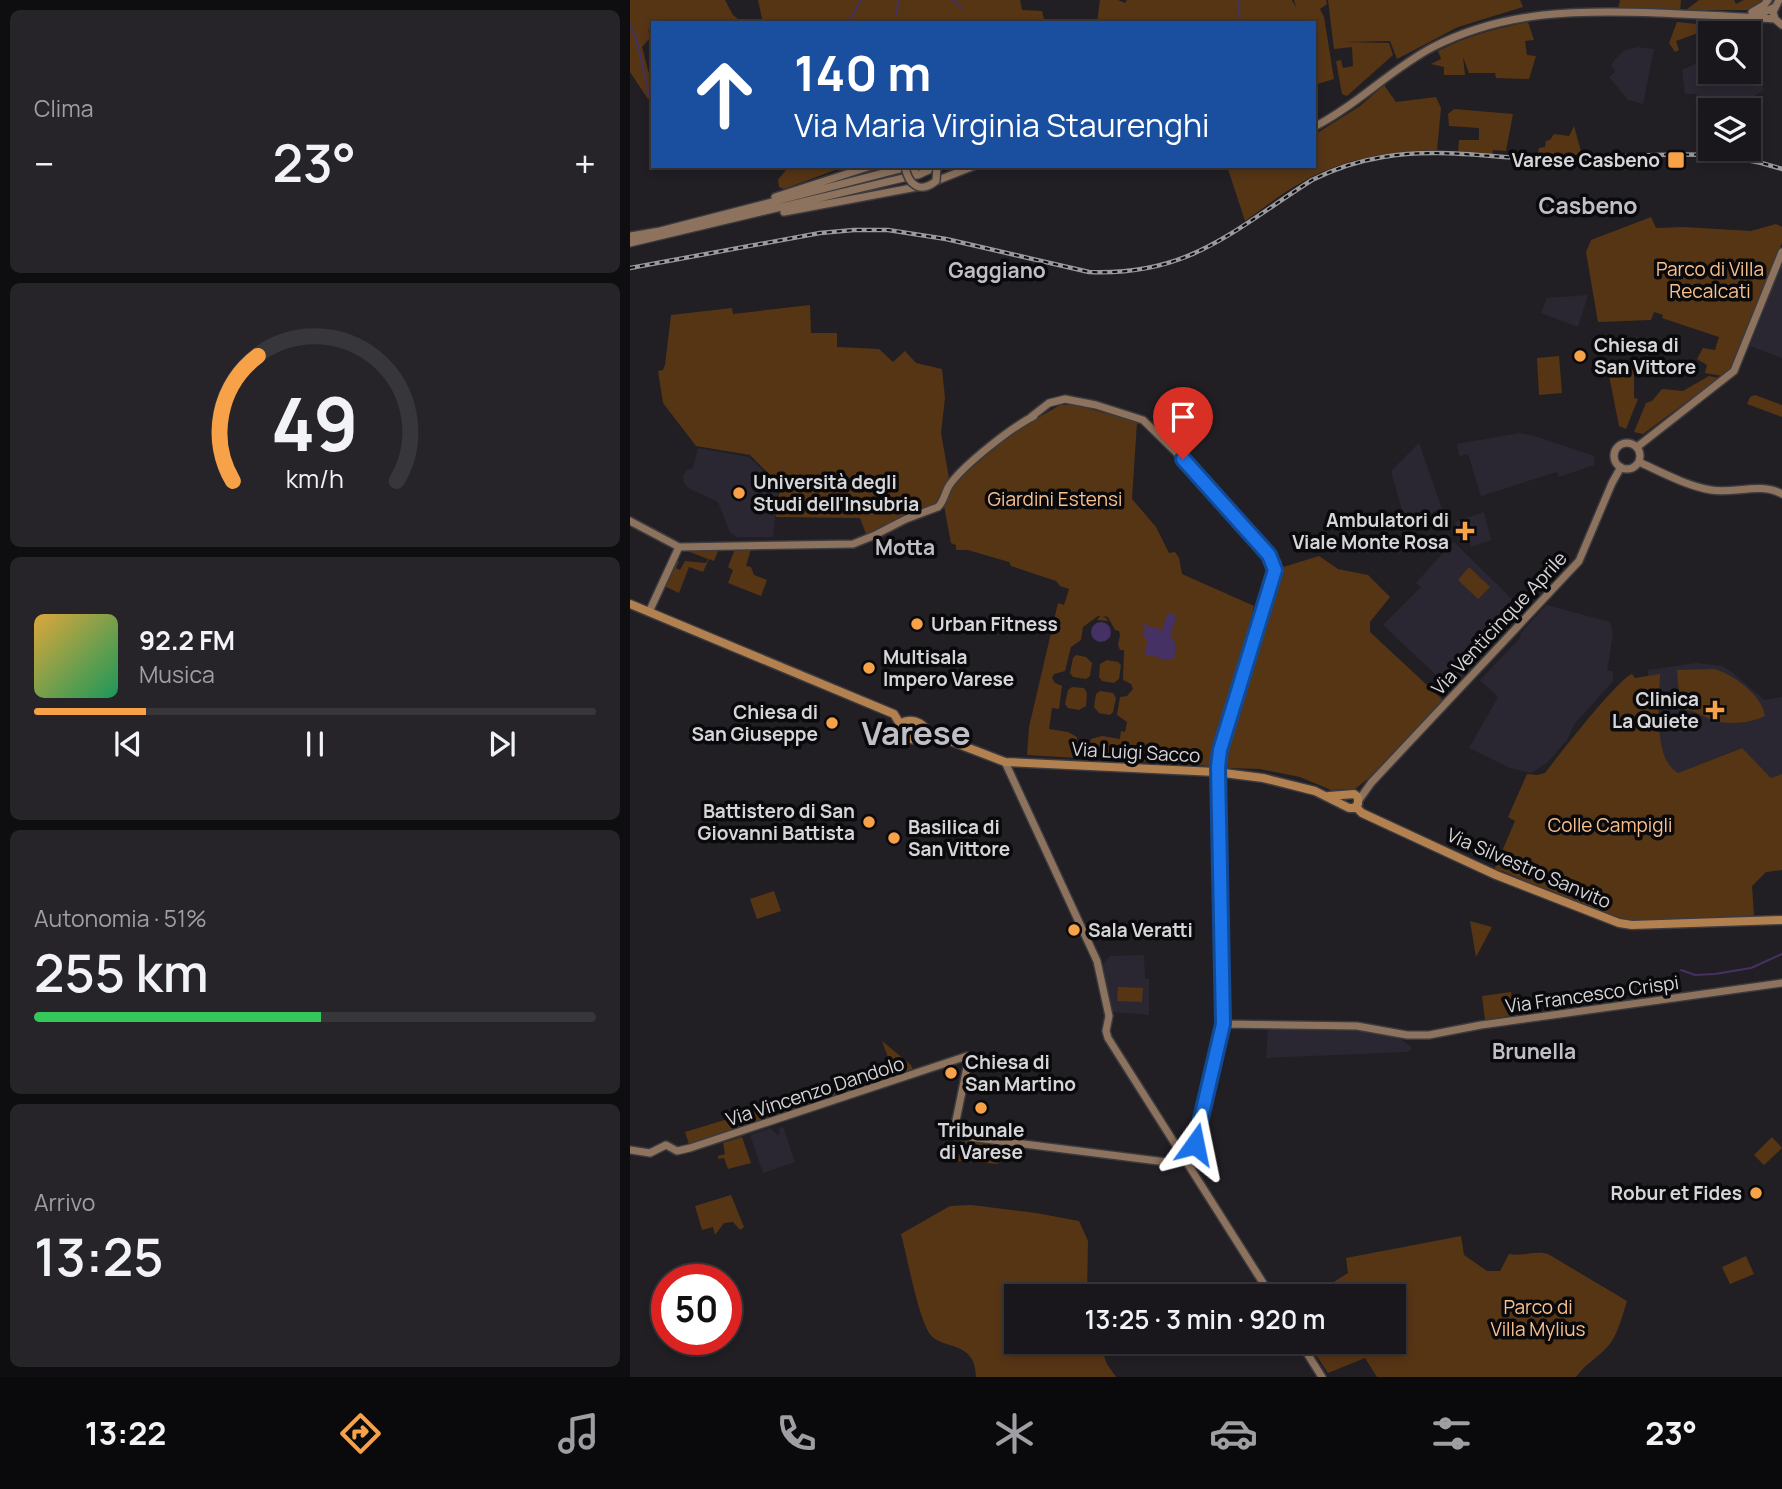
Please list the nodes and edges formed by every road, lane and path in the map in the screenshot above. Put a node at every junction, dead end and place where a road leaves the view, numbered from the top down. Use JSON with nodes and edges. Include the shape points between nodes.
{"nodes":[{"id":1,"x":1774,"y":2,"type":"edge"},
{"id":2,"x":1740,"y":15,"type":"junction"},
{"id":3,"x":1775,"y":19,"type":"junction"},
{"id":4,"x":1782,"y":25,"type":"edge"},
{"id":5,"x":1316,"y":126,"type":"edge"},
{"id":6,"x":866,"y":168,"type":"edge"},
{"id":7,"x":906,"y":168,"type":"edge"},
{"id":8,"x":933,"y":168,"type":"edge"},
{"id":9,"x":934,"y":168,"type":"edge"},
{"id":10,"x":969,"y":168,"type":"edge"},
{"id":11,"x":913,"y":169,"type":"edge"},
{"id":12,"x":936,"y":181,"type":"junction"},
{"id":13,"x":917,"y":187,"type":"junction"},
{"id":14,"x":737,"y":215,"type":"junction"},
{"id":15,"x":630,"y":236,"type":"edge"},
{"id":16,"x":630,"y":243,"type":"edge"},
{"id":17,"x":1782,"y":253,"type":"edge"},
{"id":18,"x":1637,"y":447,"type":"junction"},
{"id":19,"x":1639,"y":462,"type":"junction"},
{"id":20,"x":1621,"y":467,"type":"junction"},
{"id":21,"x":1782,"y":494,"type":"edge"},
{"id":22,"x":630,"y":522,"type":"edge"},
{"id":23,"x":679,"y":547,"type":"junction"},
{"id":24,"x":630,"y":604,"type":"edge"},
{"id":25,"x":649,"y":612,"type":"junction"},
{"id":26,"x":900,"y":724,"type":"junction"},
{"id":27,"x":925,"y":735,"type":"junction"},
{"id":28,"x":1005,"y":762,"type":"junction"},
{"id":29,"x":1219,"y":773,"type":"junction"},
{"id":30,"x":1371,"y":783,"type":"junction"},
{"id":31,"x":1350,"y":794,"type":"junction"},
{"id":32,"x":1329,"y":796,"type":"junction"},
{"id":33,"x":1357,"y":803,"type":"junction"},
{"id":34,"x":1345,"y":805,"type":"junction"},
{"id":35,"x":1782,"y":920,"type":"edge"},
{"id":36,"x":1782,"y":983,"type":"edge"},
{"id":37,"x":1223,"y":1024,"type":"junction"},
{"id":38,"x":630,"y":1150,"type":"edge"},
{"id":39,"x":1185,"y":1159,"type":"junction"},
{"id":40,"x":1264,"y":1284,"type":"edge"},
{"id":41,"x":1308,"y":1354,"type":"edge"},
{"id":42,"x":1322,"y":1377,"type":"edge"}],
"edges":[{"from":1,"to":2,"type":"street","via":[[1762,13]]},
{"from":1,"to":3,"type":"street"},
{"from":2,"to":3,"type":"street"},
{"from":2,"to":5,"type":"street","via":[[1581,11],[1542,13],[1484,26],[1411,60]]},
{"from":3,"to":4,"type":"street"},
{"from":6,"to":14,"type":"street"},
{"from":7,"to":13,"type":"street","bridge":true},
{"from":8,"to":11,"type":"street","via":[[925,174]]},
{"from":9,"to":12,"type":"street","bridge":true},
{"from":10,"to":12,"type":"street"},
{"from":11,"to":14,"type":"street"},
{"from":12,"to":13,"type":"street","bridge":true},
{"from":13,"to":14,"type":"street"},
{"from":14,"to":15,"type":"street"},
{"from":14,"to":16,"type":"street"},
{"from":17,"to":18,"type":"street","via":[[1734,371]]},
{"from":18,"to":19,"type":"street"},
{"from":18,"to":20,"type":"street","via":[[1628,443],[1616,448],[1615,461]]},
{"from":19,"to":20,"type":"street","via":[[1632,468]]},
{"from":19,"to":21,"type":"street","via":[[1705,489],[1768,488]]},
{"from":20,"to":30,"type":"street","name":"Via Venticinque Aprile","via":[[1579,561]]},
{"from":22,"to":23,"type":"street"},
{"from":23,"to":25,"type":"street"},
{"from":23,"to":29,"type":"street","via":[[853,544],[932,510],[942,502],[953,480],[1002,438],[1059,401],[1076,400],[1141,419],[1269,555],[1275,570],[1220,750]]},
{"from":24,"to":25,"type":"main road"},
{"from":25,"to":26,"type":"main road","via":[[894,714]]},
{"from":26,"to":27,"type":"main road","via":[[916,722]]},
{"from":26,"to":27,"type":"main road","via":[[906,738],[918,741]]},
{"from":27,"to":28,"type":"main road","name":"Via Luigi Sacco"},
{"from":28,"to":29,"type":"main road","name":"Via Luigi Sacco"},
{"from":28,"to":39,"type":"street","via":[[1097,961],[1109,1018],[1106,1031]]},
{"from":29,"to":32,"type":"main road","name":"Via Luigi Sacco","via":[[1284,781]]},
{"from":29,"to":37,"type":"street"},
{"from":30,"to":31,"type":"street","name":"Via Venticinque Aprile"},
{"from":30,"to":33,"type":"street","name":"Via Venticinque Aprile"},
{"from":31,"to":32,"type":"main road"},
{"from":31,"to":33,"type":"main road"},
{"from":31,"to":34,"type":"main road","via":[[1344,797]]},
{"from":32,"to":34,"type":"main road"},
{"from":33,"to":34,"type":"main road","via":[[1351,809]]},
{"from":33,"to":35,"type":"main road","name":"Via Silvestro Sanvito","via":[[1362,813],[1619,923]]},
{"from":36,"to":37,"type":"street","name":"Via Francesco Crispi","via":[[1429,1035],[1357,1026]]},
{"from":37,"to":39,"type":"street","via":[[1195,1144]]},
{"from":38,"to":39,"type":"street","name":"Via Vincenzo Dandolo","via":[[650,1153],[666,1145],[677,1151],[692,1148],[967,1056],[953,1135],[1174,1163]]},
{"from":39,"to":40,"type":"street"},
{"from":41,"to":42,"type":"street"}]}
